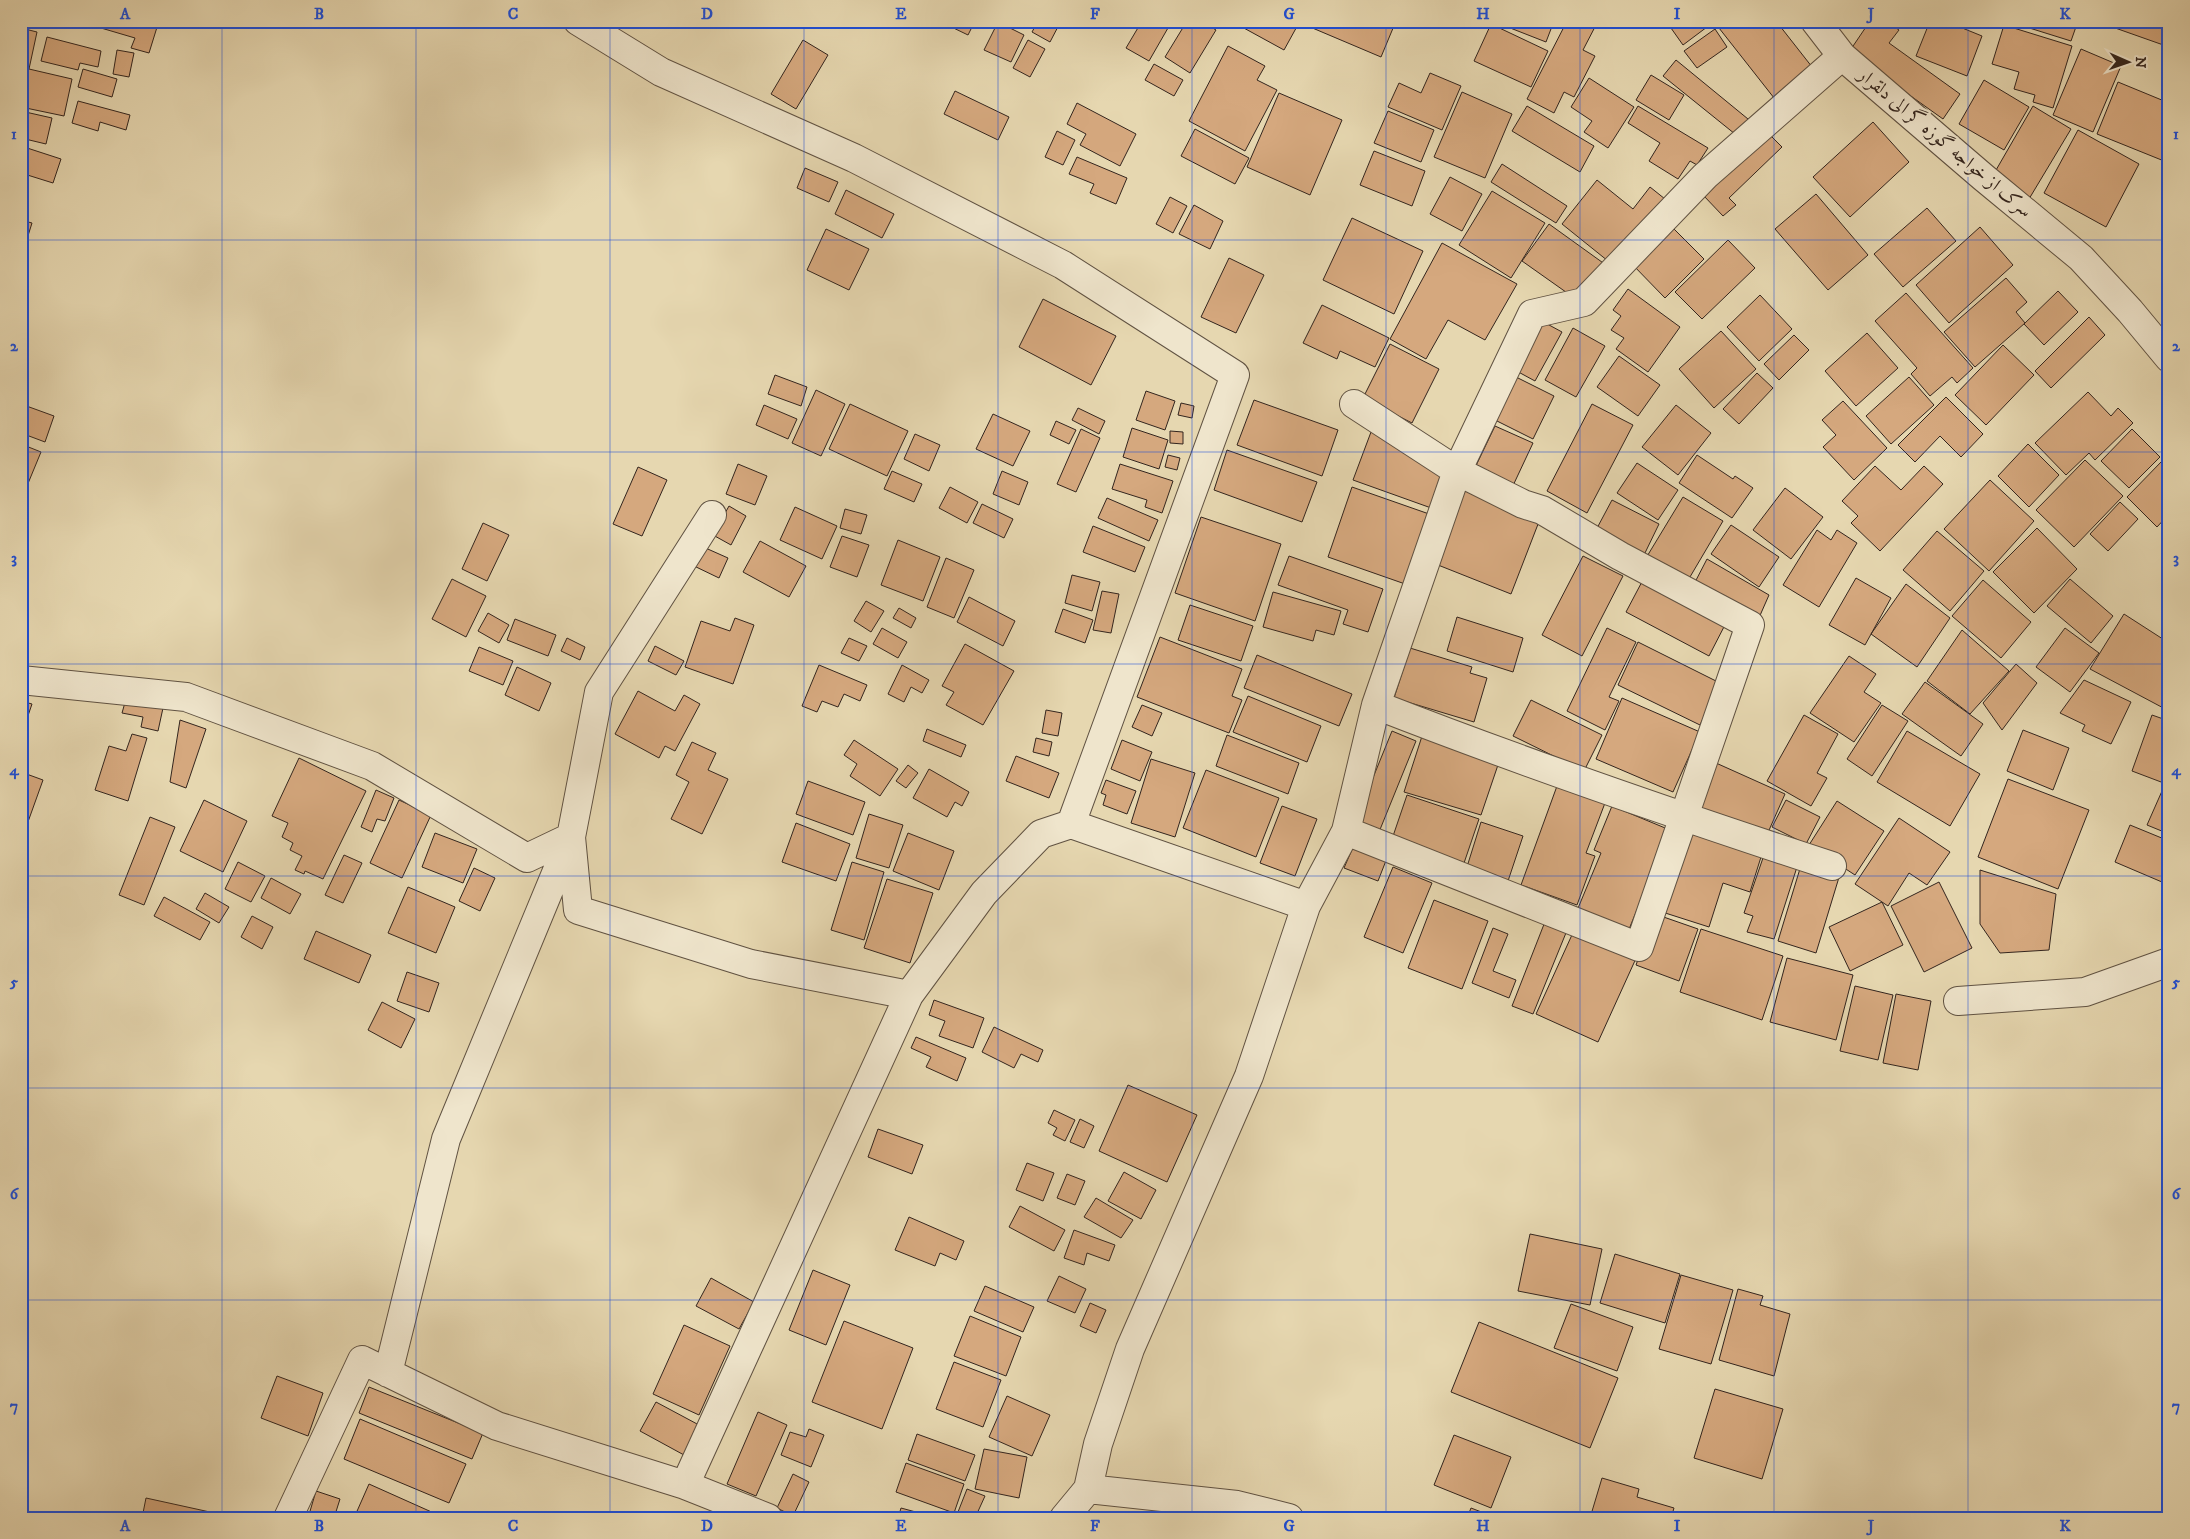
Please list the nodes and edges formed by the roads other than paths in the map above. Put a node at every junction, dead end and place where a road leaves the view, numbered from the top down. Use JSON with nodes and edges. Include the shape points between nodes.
{"nodes":[{"id":1,"x":578,"y":21,"type":"edge"},
{"id":2,"x":1815,"y":21,"type":"edge"},
{"id":3,"x":1842,"y":56,"type":"junction"},
{"id":4,"x":2169,"y":358,"type":"edge"},
{"id":5,"x":1354,"y":404,"type":"dead end"},
{"id":6,"x":1457,"y":471,"type":"junction"},
{"id":7,"x":712,"y":515,"type":"dead end"},
{"id":8,"x":21,"y":680,"type":"edge"},
{"id":9,"x":1376,"y":706,"type":"junction"},
{"id":10,"x":1685,"y":818,"type":"junction"},
{"id":11,"x":1072,"y":824,"type":"junction"},
{"id":12,"x":1346,"y":831,"type":"junction"},
{"id":13,"x":571,"y":837,"type":"junction"},
{"id":14,"x":1832,"y":866,"type":"dead end"},
{"id":15,"x":1306,"y":906,"type":"junction"},
{"id":16,"x":2169,"y":962,"type":"edge"},
{"id":17,"x":908,"y":996,"type":"junction"},
{"id":18,"x":1958,"y":1001,"type":"dead end"},
{"id":19,"x":388,"y":1373,"type":"junction"},
{"id":20,"x":685,"y":1485,"type":"junction"},
{"id":21,"x":1088,"y":1489,"type":"junction"},
{"id":22,"x":1235,"y":1511,"type":"edge"},
{"id":23,"x":288,"y":1518,"type":"edge"},
{"id":24,"x":768,"y":1518,"type":"edge"},
{"id":25,"x":1064,"y":1518,"type":"edge"},
{"id":26,"x":1289,"y":1518,"type":"edge"}],
"edges":[{"from":1,"to":11,"type":"street","via":[[661,72],[854,158],[1063,265],[1235,376]]},
{"from":2,"to":3,"type":"street","name":"سرک از خواجه گوزه گر الی دلقرار"},
{"from":3,"to":4,"type":"street","name":"سرک از خواجه گوزه گر الی دلقرار","via":[[2081,258]]},
{"from":3,"to":6,"type":"street","via":[[1705,176],[1584,302],[1532,314]]},
{"from":5,"to":6,"type":"street"},
{"from":6,"to":9,"type":"street"},
{"from":6,"to":10,"type":"street","via":[[1542,510],[1620,556],[1750,625]]},
{"from":7,"to":13,"type":"street","via":[[599,692]]},
{"from":8,"to":13,"type":"street","via":[[186,697],[372,766],[527,858]]},
{"from":9,"to":10,"type":"street","via":[[1492,751]]},
{"from":9,"to":12,"type":"street"},
{"from":10,"to":12,"type":"street","via":[[1639,947]]},
{"from":10,"to":14,"type":"street"},
{"from":11,"to":15,"type":"street"},
{"from":11,"to":17,"type":"street","via":[[1041,834],[984,893]]},
{"from":12,"to":15,"type":"street"},
{"from":13,"to":17,"type":"street","via":[[578,910],[751,964]]},
{"from":13,"to":19,"type":"street","via":[[446,1139]]},
{"from":15,"to":21,"type":"street","via":[[1249,1076],[1130,1349],[1098,1444]]},
{"from":16,"to":18,"type":"street","via":[[2085,992]]},
{"from":17,"to":20,"type":"street"},
{"from":19,"to":20,"type":"street","via":[[497,1426]]},
{"from":19,"to":23,"type":"street","via":[[362,1360]]},
{"from":20,"to":24,"type":"street"},
{"from":21,"to":22,"type":"street"},
{"from":21,"to":25,"type":"street"},
{"from":22,"to":26,"type":"street"}]}
